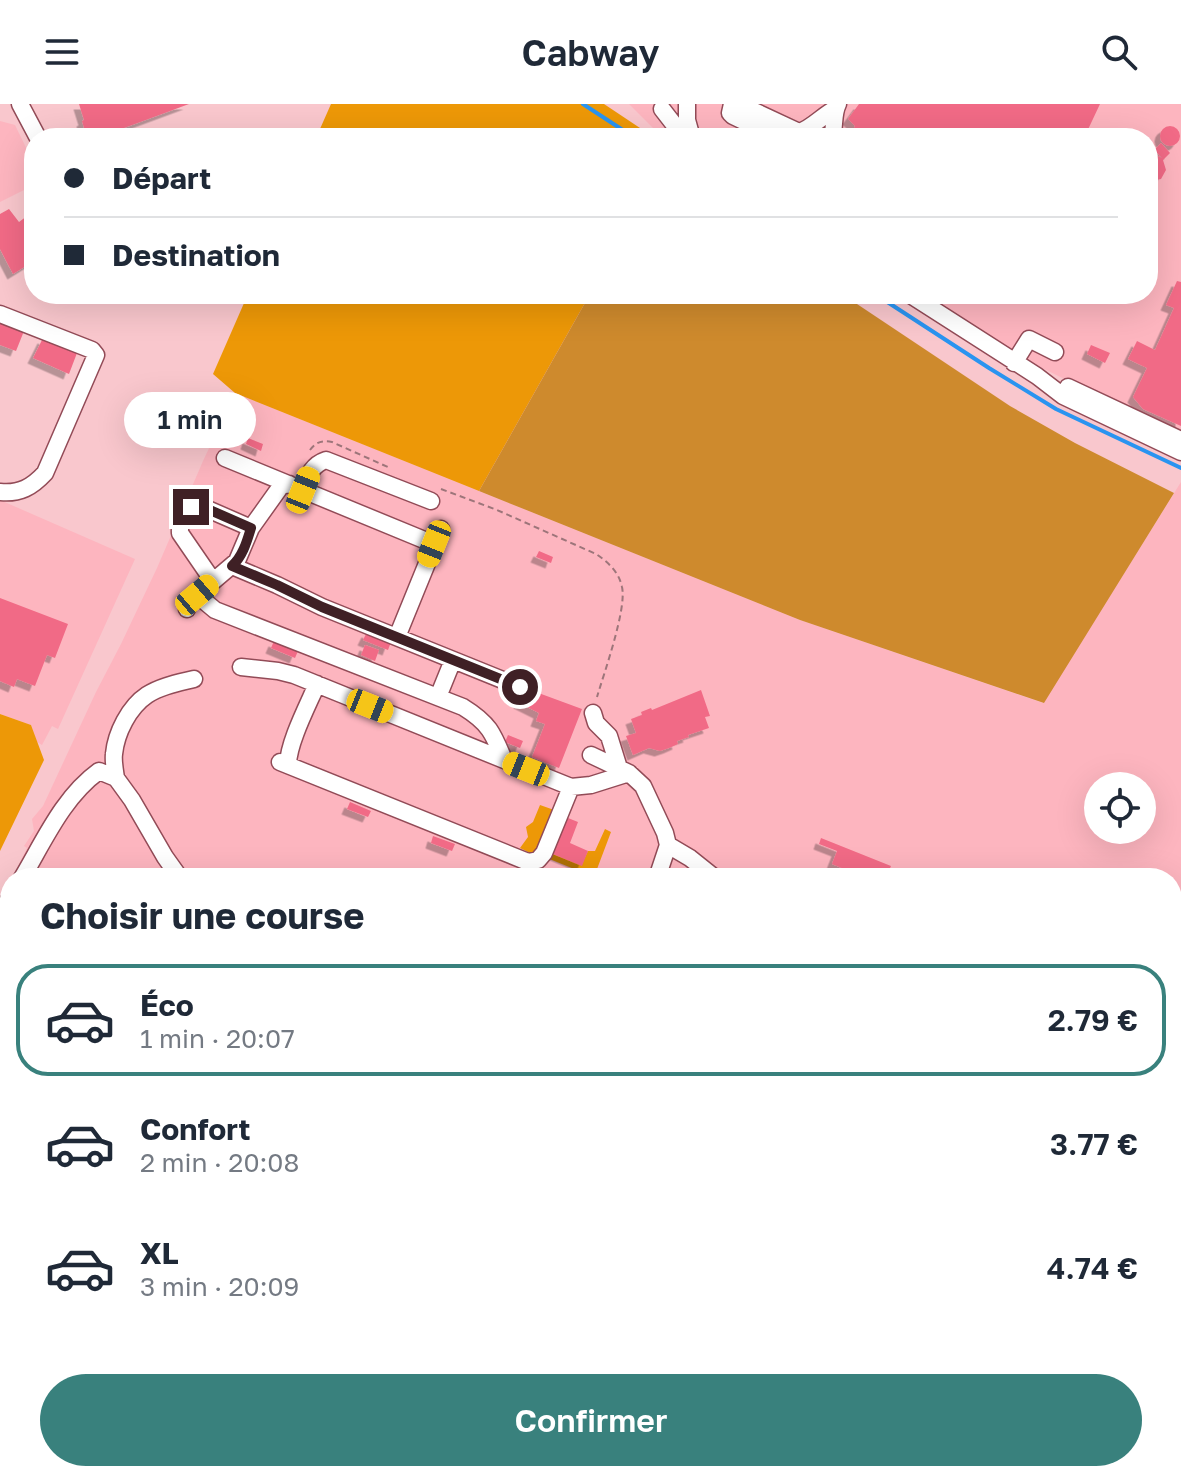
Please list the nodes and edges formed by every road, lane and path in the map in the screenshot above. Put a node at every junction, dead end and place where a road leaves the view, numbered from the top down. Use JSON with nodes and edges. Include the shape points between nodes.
{"nodes":[{"id":1,"x":20,"y":104,"type":"edge"},
{"id":2,"x":686,"y":104,"type":"edge"},
{"id":3,"x":732,"y":104,"type":"edge"},
{"id":4,"x":739,"y":104,"type":"edge"},
{"id":5,"x":657,"y":106,"type":"edge"},
{"id":6,"x":837,"y":107,"type":"edge"},
{"id":7,"x":33,"y":128,"type":"edge"},
{"id":8,"x":676,"y":128,"type":"edge"},
{"id":9,"x":689,"y":128,"type":"edge"},
{"id":10,"x":758,"y":128,"type":"edge"},
{"id":11,"x":790,"y":128,"type":"edge"},
{"id":12,"x":808,"y":128,"type":"edge"},
{"id":13,"x":834,"y":128,"type":"edge"},
{"id":14,"x":924,"y":304,"type":"edge"},
{"id":15,"x":0,"y":314,"type":"edge"},
{"id":16,"x":1055,"y":352,"type":"dead end"},
{"id":17,"x":1014,"y":363,"type":"junction"},
{"id":18,"x":1037,"y":376,"type":"junction"},
{"id":19,"x":1181,"y":440,"type":"edge"},
{"id":20,"x":1181,"y":452,"type":"edge"},
{"id":21,"x":225,"y":458,"type":"dead end"},
{"id":22,"x":311,"y":469,"type":"junction"},
{"id":23,"x":396,"y":471,"type":"dead end"},
{"id":24,"x":296,"y":487,"type":"junction"},
{"id":25,"x":0,"y":492,"type":"edge"},
{"id":26,"x":434,"y":494,"type":"joint"},
{"id":27,"x":251,"y":528,"type":"junction"},
{"id":28,"x":232,"y":566,"type":"junction"},
{"id":29,"x":213,"y":581,"type":"junction"},
{"id":30,"x":397,"y":637,"type":"junction"},
{"id":31,"x":453,"y":660,"type":"junction"},
{"id":32,"x":241,"y":667,"type":"dead end"},
{"id":33,"x":194,"y":679,"type":"dead end"},
{"id":34,"x":317,"y":684,"type":"junction"},
{"id":35,"x":520,"y":687,"type":"dead end"},
{"id":36,"x":438,"y":697,"type":"junction"},
{"id":37,"x":593,"y":713,"type":"joint"},
{"id":38,"x":591,"y":755,"type":"dead end"},
{"id":39,"x":504,"y":760,"type":"junction"},
{"id":40,"x":624,"y":770,"type":"junction"},
{"id":41,"x":116,"y":778,"type":"junction"},
{"id":42,"x":571,"y":787,"type":"junction"},
{"id":43,"x":668,"y":845,"type":"junction"},
{"id":44,"x":28,"y":868,"type":"edge"},
{"id":45,"x":173,"y":868,"type":"edge"},
{"id":46,"x":660,"y":868,"type":"edge"},
{"id":47,"x":702,"y":868,"type":"edge"}],
"edges":[{"from":1,"to":7,"type":"street"},
{"from":2,"to":5,"type":"street"},
{"from":2,"to":9,"type":"street"},
{"from":3,"to":10,"type":"street","via":[[733,116]]},
{"from":4,"to":11,"type":"street"},
{"from":5,"to":8,"type":"street"},
{"from":6,"to":12,"type":"street"},
{"from":6,"to":13,"type":"street"},
{"from":14,"to":17,"type":"street"},
{"from":15,"to":25,"type":"street","via":[[96,355],[45,473],[25,490]]},
{"from":16,"to":17,"type":"street","via":[[1029,339]]},
{"from":17,"to":18,"type":"street"},
{"from":18,"to":19,"type":"street"},
{"from":18,"to":20,"type":"street","via":[[1063,396]]},
{"from":21,"to":24,"type":"street"},
{"from":22,"to":23,"type":"path","via":[[309,451],[324,441]]},
{"from":22,"to":24,"type":"street"},
{"from":22,"to":26,"type":"street","via":[[326,460]]},
{"from":24,"to":27,"type":"street","via":[[281,486]]},
{"from":24,"to":30,"type":"street","via":[[438,537]]},
{"from":26,"to":37,"type":"path","via":[[497,510],[608,562],[623,590],[623,607]]},
{"from":27,"to":28,"type":"street"},
{"from":27,"to":29,"type":"street","via":[[196,504],[186,512],[180,533]]},
{"from":28,"to":29,"type":"street"},
{"from":28,"to":30,"type":"street"},
{"from":29,"to":36,"type":"street","via":[[192,602]]},
{"from":30,"to":31,"type":"street"},
{"from":31,"to":35,"type":"street"},
{"from":31,"to":36,"type":"street"},
{"from":32,"to":34,"type":"street","via":[[278,671]]},
{"from":33,"to":41,"type":"street","via":[[144,697],[124,720],[113,756]]},
{"from":34,"to":39,"type":"street"},
{"from":34,"to":42,"type":"street","via":[[284,764],[528,862],[544,853]]},
{"from":36,"to":39,"type":"street","via":[[480,718]]},
{"from":37,"to":40,"type":"street"},
{"from":38,"to":40,"type":"street"},
{"from":39,"to":42,"type":"street"},
{"from":40,"to":42,"type":"street","via":[[591,785]]},
{"from":40,"to":43,"type":"street","via":[[643,786]]},
{"from":41,"to":44,"type":"street","via":[[99,771],[84,782]]},
{"from":41,"to":45,"type":"street"},
{"from":43,"to":46,"type":"street"},
{"from":43,"to":47,"type":"street"}]}
